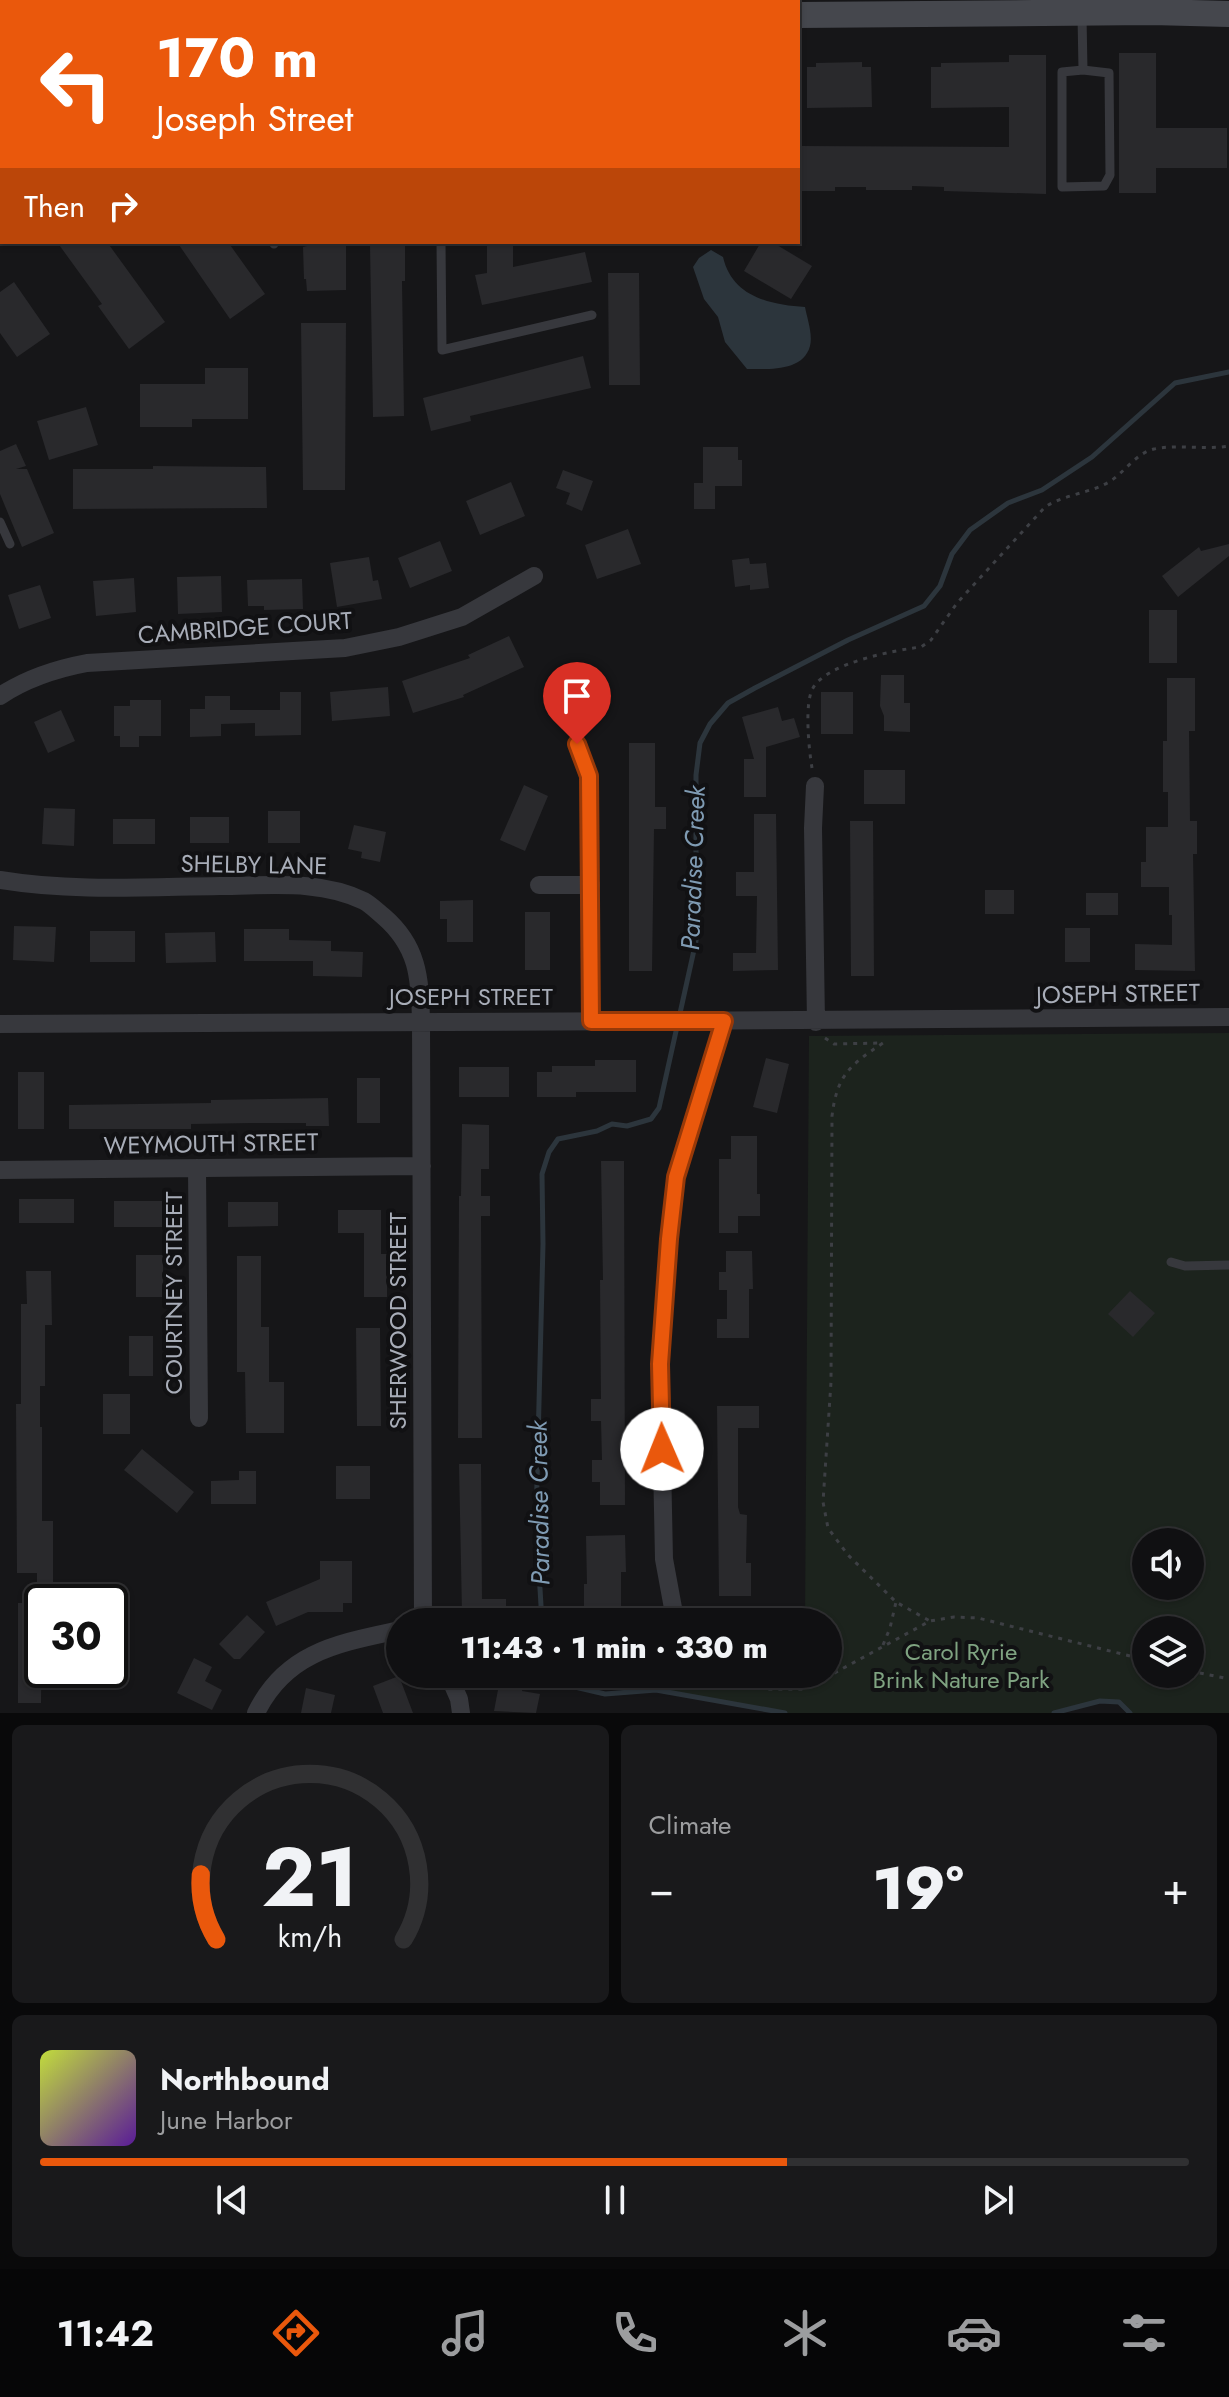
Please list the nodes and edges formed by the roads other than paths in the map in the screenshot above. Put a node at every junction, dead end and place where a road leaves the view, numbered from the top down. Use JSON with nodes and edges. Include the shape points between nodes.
{"nodes":[{"id":1,"x":1152,"y":6,"type":"edge"},
{"id":2,"x":1082,"y":12,"type":"junction"},
{"id":3,"x":1229,"y":14,"type":"edge"},
{"id":4,"x":800,"y":15,"type":"edge"},
{"id":5,"x":1083,"y":70,"type":"junction"},
{"id":6,"x":441,"y":244,"type":"edge"},
{"id":7,"x":592,"y":315,"type":"dead end"},
{"id":8,"x":0,"y":522,"type":"edge"},
{"id":9,"x":10,"y":544,"type":"dead end"},
{"id":10,"x":534,"y":576,"type":"dead end"},
{"id":11,"x":0,"y":696,"type":"edge"},
{"id":12,"x":577,"y":744,"type":"dead end"},
{"id":13,"x":815,"y":786,"type":"road end"},
{"id":14,"x":0,"y":880,"type":"edge"},
{"id":15,"x":539,"y":885,"type":"dead end"},
{"id":16,"x":591,"y":885,"type":"junction"},
{"id":17,"x":1229,"y":1017,"type":"edge"},
{"id":18,"x":421,"y":1021,"type":"junction"},
{"id":19,"x":591,"y":1021,"type":"junction"},
{"id":20,"x":724,"y":1021,"type":"junction"},
{"id":21,"x":816,"y":1022,"type":"junction"},
{"id":22,"x":0,"y":1024,"type":"edge"},
{"id":23,"x":422,"y":1166,"type":"junction"},
{"id":24,"x":197,"y":1168,"type":"junction"},
{"id":25,"x":0,"y":1170,"type":"edge"},
{"id":26,"x":1171,"y":1262,"type":"dead end"},
{"id":27,"x":1229,"y":1265,"type":"edge"},
{"id":28,"x":199,"y":1418,"type":"dead end"},
{"id":29,"x":423,"y":1608,"type":"edge"},
{"id":30,"x":673,"y":1608,"type":"dead end"},
{"id":31,"x":386,"y":1633,"type":"edge"},
{"id":32,"x":454,"y":1688,"type":"edge"},
{"id":33,"x":256,"y":1713,"type":"edge"},
{"id":34,"x":461,"y":1713,"type":"edge"}],
"edges":[{"from":1,"to":2,"type":"street"},
{"from":1,"to":3,"type":"street"},
{"from":2,"to":4,"type":"street"},
{"from":2,"to":5,"type":"lane"},
{"from":5,"to":5,"type":"lane","via":[[1109,73],[1110,175],[1104,186],[1062,187],[1062,72]]},
{"from":6,"to":7,"type":"lane","via":[[442,350]]},
{"from":8,"to":9,"type":"lane"},
{"from":10,"to":11,"type":"street","name":"CAMBRIDGE COURT","via":[[462,617],[399,637],[345,648],[87,663],[34,677]]},
{"from":12,"to":16,"type":"street","via":[[589,776]]},
{"from":13,"to":21,"type":"street"},
{"from":14,"to":18,"type":"street","name":"SHELBY LANE","via":[[92,888],[328,888],[366,902],[393,925],[414,955]]},
{"from":15,"to":16,"type":"street"},
{"from":16,"to":19,"type":"street"},
{"from":17,"to":21,"type":"street","name":"JOSEPH STREET"},
{"from":18,"to":19,"type":"street","name":"JOSEPH STREET"},
{"from":18,"to":22,"type":"street","name":"JOSEPH STREET"},
{"from":18,"to":23,"type":"street","name":"SHERWOOD STREET"},
{"from":19,"to":20,"type":"street","name":"JOSEPH STREET"},
{"from":20,"to":21,"type":"street","name":"JOSEPH STREET"},
{"from":20,"to":30,"type":"street","via":[[676,1177],[669,1239],[660,1364],[664,1559]]},
{"from":23,"to":24,"type":"street","name":"WEYMOUTH STREET"},
{"from":23,"to":29,"type":"street","name":"SHERWOOD STREET"},
{"from":24,"to":25,"type":"street","name":"WEYMOUTH STREET"},
{"from":24,"to":28,"type":"street","name":"COURTNEY STREET"},
{"from":26,"to":27,"type":"lane"},
{"from":31,"to":33,"type":"street","via":[[335,1644],[294,1665]]},
{"from":32,"to":34,"type":"street"}]}
